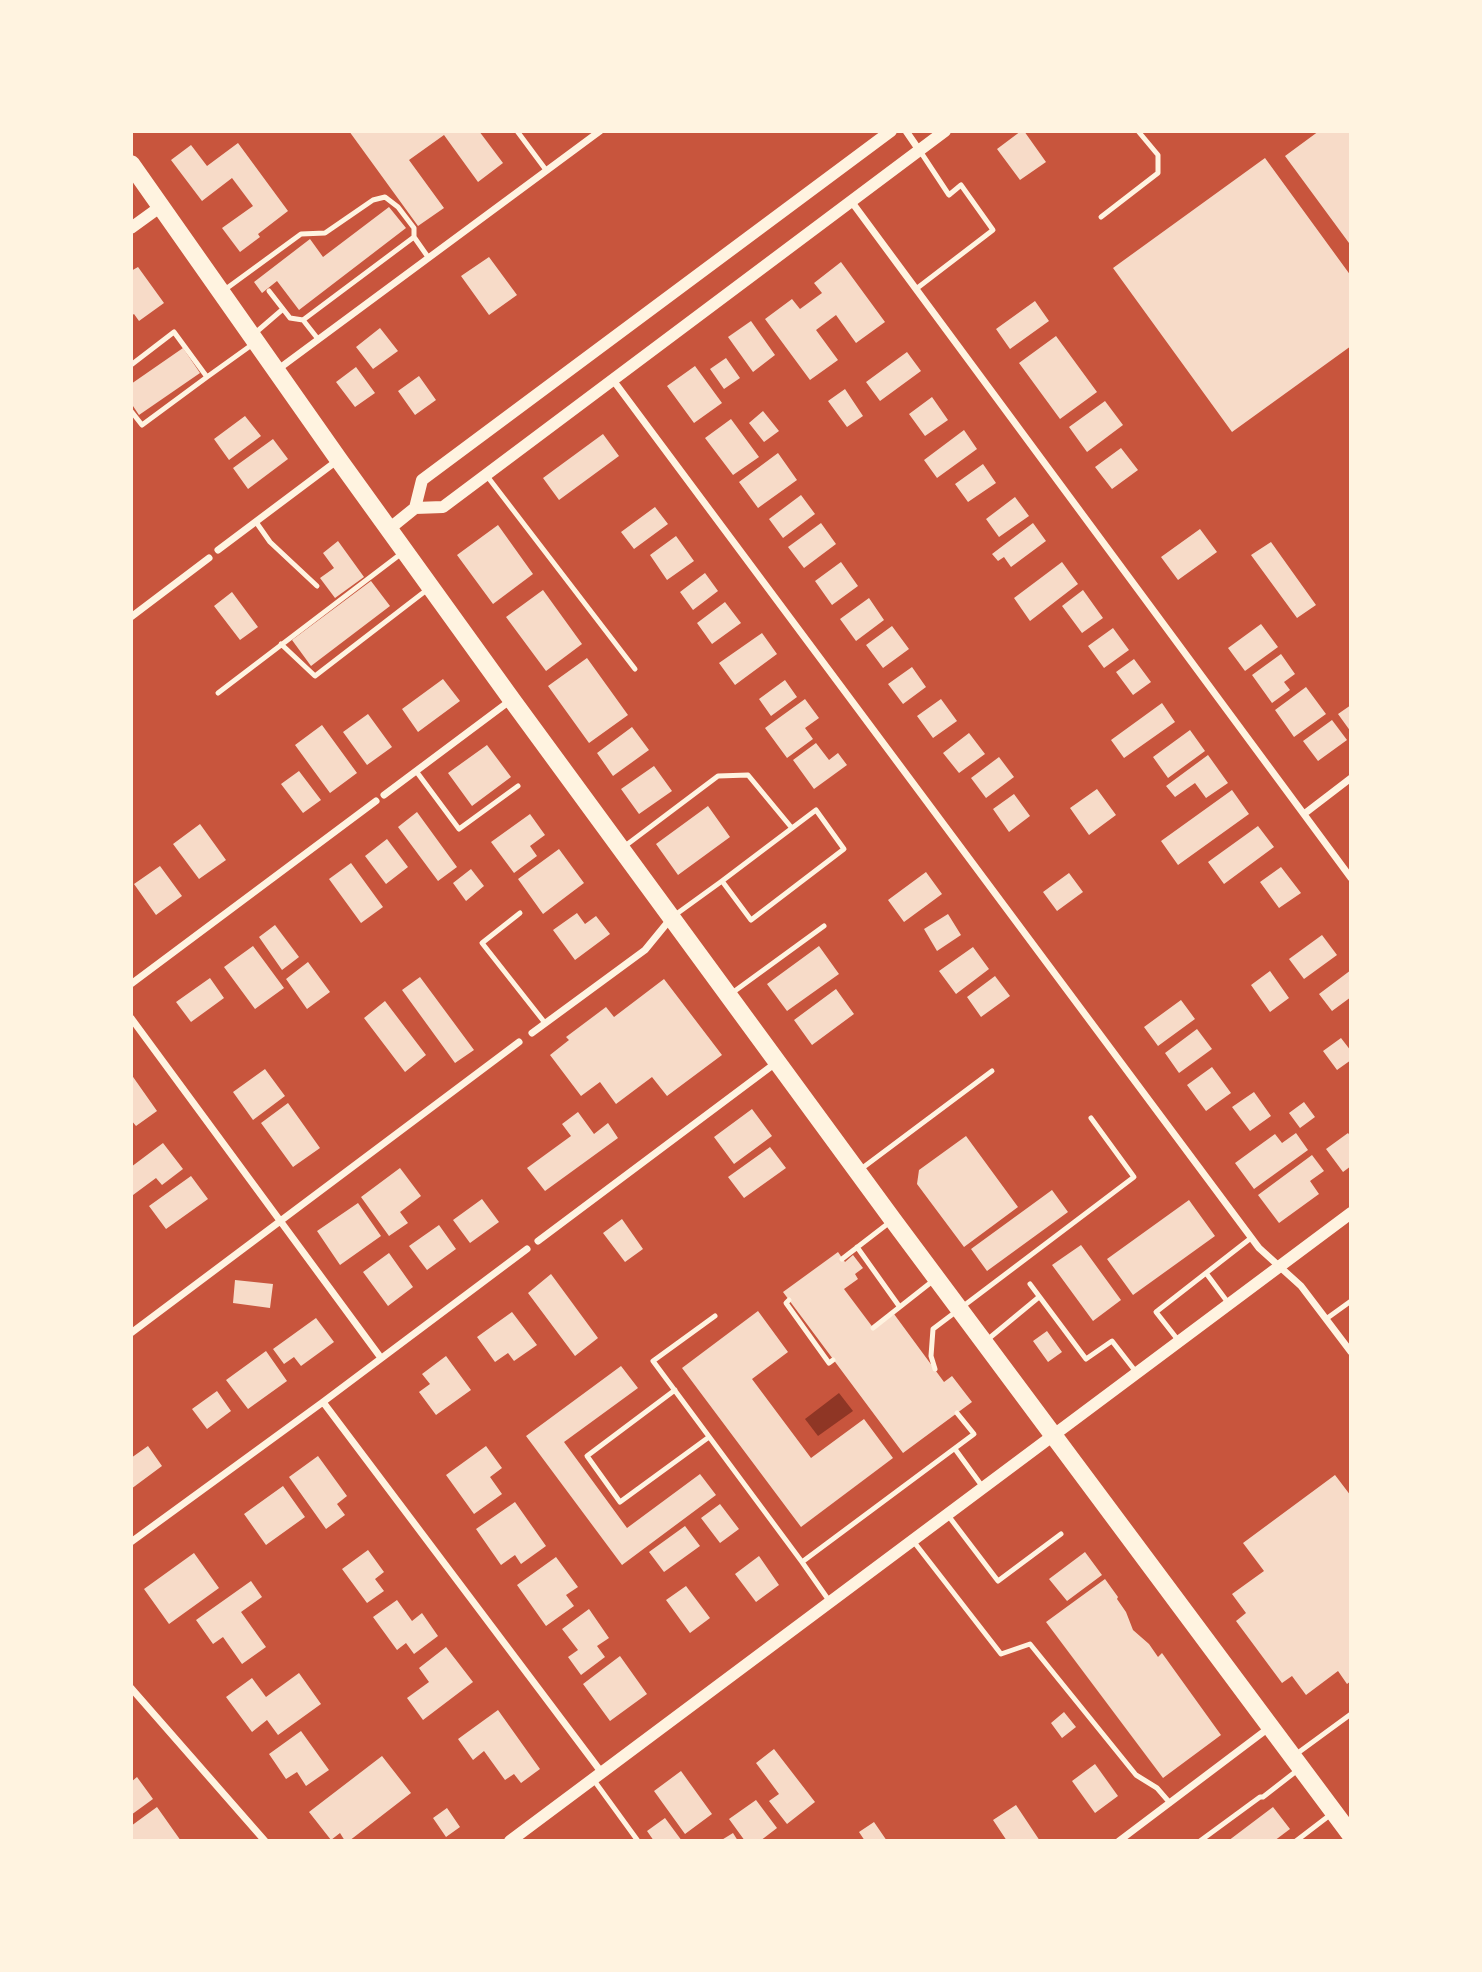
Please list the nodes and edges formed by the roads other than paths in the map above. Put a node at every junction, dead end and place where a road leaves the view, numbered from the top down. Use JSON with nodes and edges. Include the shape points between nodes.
{"nodes":[{"id":1,"x":517,"y":131,"type":"edge"},
{"id":2,"x":600,"y":131,"type":"edge"},
{"id":3,"x":891,"y":131,"type":"edge"},
{"id":4,"x":906,"y":131,"type":"edge"},
{"id":5,"x":945,"y":131,"type":"edge"},
{"id":6,"x":1138,"y":131,"type":"edge"},
{"id":7,"x":919,"y":150,"type":"junction"},
{"id":8,"x":131,"y":164,"type":"edge"},
{"id":9,"x":546,"y":170,"type":"junction"},
{"id":10,"x":851,"y":201,"type":"junction"},
{"id":11,"x":160,"y":207,"type":"junction"},
{"id":12,"x":1101,"y":217,"type":"dead end"},
{"id":13,"x":131,"y":228,"type":"edge"},
{"id":14,"x":414,"y":237,"type":"junction"},
{"id":15,"x":428,"y":257,"type":"junction"},
{"id":16,"x":253,"y":269,"type":"junction"},
{"id":17,"x":257,"y":275,"type":"dead end"},
{"id":18,"x":916,"y":289,"type":"junction"},
{"id":19,"x":269,"y":291,"type":"dead end"},
{"id":20,"x":221,"y":293,"type":"junction"},
{"id":21,"x":283,"y":309,"type":"junction"},
{"id":22,"x":303,"y":320,"type":"junction"},
{"id":23,"x":253,"y":339,"type":"junction"},
{"id":24,"x":318,"y":339,"type":"junction"},
{"id":25,"x":131,"y":365,"type":"edge"},
{"id":26,"x":276,"y":371,"type":"junction"},
{"id":27,"x":208,"y":377,"type":"junction"},
{"id":28,"x":613,"y":380,"type":"junction"},
{"id":29,"x":131,"y":411,"type":"edge"},
{"id":30,"x":339,"y":460,"type":"junction"},
{"id":31,"x":487,"y":475,"type":"junction"},
{"id":32,"x":415,"y":508,"type":"junction"},
{"id":33,"x":256,"y":522,"type":"junction"},
{"id":34,"x":389,"y":529,"type":"junction"},
{"id":35,"x":218,"y":550,"type":"dead end"},
{"id":36,"x":405,"y":551,"type":"junction"},
{"id":37,"x":209,"y":558,"type":"dead end"},
{"id":38,"x":317,"y":586,"type":"dead end"},
{"id":39,"x":431,"y":587,"type":"junction"},
{"id":40,"x":131,"y":617,"type":"edge"},
{"id":41,"x":281,"y":644,"type":"junction"},
{"id":42,"x":635,"y":669,"type":"dead end"},
{"id":43,"x":218,"y":693,"type":"dead end"},
{"id":44,"x":512,"y":700,"type":"junction"},
{"id":45,"x":416,"y":771,"type":"junction"},
{"id":46,"x":1351,"y":778,"type":"edge"},
{"id":47,"x":519,"y":786,"type":"dead end"},
{"id":48,"x":384,"y":795,"type":"dead end"},
{"id":49,"x":376,"y":801,"type":"dead end"},
{"id":50,"x":1304,"y":814,"type":"junction"},
{"id":51,"x":791,"y":827,"type":"junction"},
{"id":52,"x":621,"y":849,"type":"junction"},
{"id":53,"x":1351,"y":878,"type":"edge"},
{"id":54,"x":722,"y":881,"type":"junction"},
{"id":55,"x":520,"y":913,"type":"dead end"},
{"id":56,"x":672,"y":917,"type":"junction"},
{"id":57,"x":824,"y":926,"type":"dead end"},
{"id":58,"x":131,"y":984,"type":"edge"},
{"id":59,"x":729,"y":995,"type":"junction"},
{"id":60,"x":131,"y":1018,"type":"edge"},
{"id":61,"x":545,"y":1023,"type":"junction"},
{"id":62,"x":532,"y":1033,"type":"dead end"},
{"id":63,"x":519,"y":1042,"type":"dead end"},
{"id":64,"x":777,"y":1062,"type":"junction"},
{"id":65,"x":992,"y":1071,"type":"dead end"},
{"id":66,"x":1091,"y":1118,"type":"dead end"},
{"id":67,"x":858,"y":1171,"type":"junction"},
{"id":68,"x":1351,"y":1213,"type":"edge"},
{"id":69,"x":893,"y":1220,"type":"junction"},
{"id":70,"x":280,"y":1221,"type":"junction"},
{"id":71,"x":1251,"y":1238,"type":"junction"},
{"id":72,"x":538,"y":1241,"type":"dead end"},
{"id":73,"x":858,"y":1247,"type":"junction"},
{"id":74,"x":527,"y":1249,"type":"dead end"},
{"id":75,"x":842,"y":1259,"type":"dead end"},
{"id":76,"x":1279,"y":1267,"type":"junction"},
{"id":77,"x":1206,"y":1273,"type":"junction"},
{"id":78,"x":937,"y":1278,"type":"junction"},
{"id":79,"x":1030,"y":1284,"type":"dead end"},
{"id":80,"x":1039,"y":1297,"type":"junction"},
{"id":81,"x":789,"y":1300,"type":"dead end"},
{"id":82,"x":1351,"y":1301,"type":"edge"},
{"id":83,"x":1229,"y":1304,"type":"junction"},
{"id":84,"x":900,"y":1306,"type":"junction"},
{"id":85,"x":960,"y":1308,"type":"junction"},
{"id":86,"x":715,"y":1316,"type":"dead end"},
{"id":87,"x":1326,"y":1319,"type":"junction"},
{"id":88,"x":873,"y":1328,"type":"dead end"},
{"id":89,"x":131,"y":1333,"type":"edge"},
{"id":90,"x":1179,"y":1341,"type":"junction"},
{"id":91,"x":985,"y":1342,"type":"junction"},
{"id":92,"x":1351,"y":1352,"type":"edge"},
{"id":93,"x":381,"y":1358,"type":"junction"},
{"id":94,"x":833,"y":1360,"type":"dead end"},
{"id":95,"x":935,"y":1369,"type":"dead end"},
{"id":96,"x":1136,"y":1372,"type":"junction"},
{"id":97,"x":675,"y":1390,"type":"junction"},
{"id":98,"x":323,"y":1402,"type":"junction"},
{"id":99,"x":957,"y":1413,"type":"dead end"},
{"id":100,"x":1053,"y":1434,"type":"junction"},
{"id":101,"x":709,"y":1437,"type":"junction"},
{"id":102,"x":955,"y":1449,"type":"junction"},
{"id":103,"x":983,"y":1487,"type":"junction"},
{"id":104,"x":947,"y":1514,"type":"junction"},
{"id":105,"x":1060,"y":1534,"type":"dead end"},
{"id":106,"x":913,"y":1540,"type":"junction"},
{"id":107,"x":131,"y":1542,"type":"edge"},
{"id":108,"x":802,"y":1562,"type":"junction"},
{"id":109,"x":830,"y":1602,"type":"junction"},
{"id":110,"x":131,"y":1688,"type":"edge"},
{"id":111,"x":1351,"y":1714,"type":"edge"},
{"id":112,"x":1271,"y":1727,"type":"junction"},
{"id":113,"x":1297,"y":1762,"type":"junction"},
{"id":114,"x":597,"y":1776,"type":"junction"},
{"id":115,"x":1170,"y":1803,"type":"junction"},
{"id":116,"x":1334,"y":1812,"type":"junction"},
{"id":117,"x":1351,"y":1835,"type":"edge"},
{"id":118,"x":265,"y":1841,"type":"edge"},
{"id":119,"x":510,"y":1841,"type":"edge"},
{"id":120,"x":638,"y":1841,"type":"edge"},
{"id":121,"x":1119,"y":1841,"type":"edge"},
{"id":122,"x":1200,"y":1841,"type":"edge"},
{"id":123,"x":1296,"y":1841,"type":"edge"}],
"edges":[{"from":1,"to":9,"type":"lane"},
{"from":2,"to":9,"type":"street"},
{"from":3,"to":32,"type":"street","via":[[422,480]]},
{"from":4,"to":7,"type":"street"},
{"from":5,"to":7,"type":"street"},
{"from":6,"to":12,"type":"lane","via":[[1158,155],[1158,173]]},
{"from":7,"to":10,"type":"street"},
{"from":7,"to":18,"type":"lane","via":[[949,195],[961,185],[993,230]]},
{"from":8,"to":11,"type":"highway"},
{"from":9,"to":15,"type":"street"},
{"from":10,"to":18,"type":"street"},
{"from":10,"to":28,"type":"street"},
{"from":11,"to":13,"type":"street"},
{"from":11,"to":20,"type":"highway"},
{"from":14,"to":15,"type":"lane"},
{"from":14,"to":16,"type":"lane","via":[[414,228],[385,197],[373,200],[325,233],[301,234]]},
{"from":14,"to":22,"type":"lane"},
{"from":15,"to":24,"type":"street"},
{"from":16,"to":17,"type":"lane"},
{"from":16,"to":20,"type":"lane"},
{"from":18,"to":50,"type":"street"},
{"from":19,"to":21,"type":"lane"},
{"from":20,"to":23,"type":"highway"},
{"from":21,"to":22,"type":"lane","via":[[290,318]]},
{"from":21,"to":23,"type":"lane"},
{"from":22,"to":24,"type":"lane"},
{"from":23,"to":26,"type":"highway"},
{"from":23,"to":27,"type":"lane"},
{"from":24,"to":26,"type":"street"},
{"from":25,"to":27,"type":"lane","via":[[174,332]]},
{"from":26,"to":30,"type":"highway"},
{"from":27,"to":29,"type":"lane","via":[[142,425]]},
{"from":28,"to":31,"type":"street"},
{"from":28,"to":71,"type":"street"},
{"from":30,"to":33,"type":"street"},
{"from":30,"to":34,"type":"highway"},
{"from":31,"to":32,"type":"street","via":[[443,507]]},
{"from":31,"to":42,"type":"lane"},
{"from":32,"to":34,"type":"street"},
{"from":33,"to":35,"type":"street"},
{"from":33,"to":38,"type":"lane","via":[[270,542]]},
{"from":34,"to":36,"type":"highway"},
{"from":36,"to":39,"type":"highway"},
{"from":36,"to":41,"type":"lane"},
{"from":37,"to":40,"type":"street"},
{"from":39,"to":41,"type":"lane","via":[[315,676]]},
{"from":39,"to":44,"type":"highway"},
{"from":41,"to":43,"type":"lane"},
{"from":44,"to":45,"type":"street"},
{"from":44,"to":52,"type":"highway"},
{"from":45,"to":47,"type":"lane","via":[[459,829]]},
{"from":45,"to":48,"type":"street"},
{"from":46,"to":50,"type":"street"},
{"from":49,"to":58,"type":"street"},
{"from":50,"to":53,"type":"street"},
{"from":51,"to":52,"type":"lane","via":[[748,775],[718,776]]},
{"from":51,"to":54,"type":"lane"},
{"from":51,"to":54,"type":"lane","via":[[816,810],[844,849],[751,920]]},
{"from":52,"to":56,"type":"highway"},
{"from":54,"to":56,"type":"lane"},
{"from":55,"to":61,"type":"lane","via":[[482,943]]},
{"from":56,"to":59,"type":"highway"},
{"from":56,"to":61,"type":"street","via":[[645,950]]},
{"from":57,"to":59,"type":"lane"},
{"from":59,"to":64,"type":"highway"},
{"from":60,"to":70,"type":"street"},
{"from":61,"to":62,"type":"street"},
{"from":63,"to":70,"type":"street"},
{"from":64,"to":67,"type":"highway"},
{"from":64,"to":72,"type":"street"},
{"from":65,"to":67,"type":"lane"},
{"from":66,"to":85,"type":"lane","via":[[1134,1177]]},
{"from":67,"to":69,"type":"highway"},
{"from":68,"to":76,"type":"street"},
{"from":69,"to":73,"type":"lane"},
{"from":69,"to":78,"type":"highway"},
{"from":70,"to":89,"type":"street"},
{"from":70,"to":93,"type":"street"},
{"from":71,"to":76,"type":"street"},
{"from":71,"to":77,"type":"lane"},
{"from":73,"to":75,"type":"lane"},
{"from":73,"to":84,"type":"lane"},
{"from":74,"to":93,"type":"street"},
{"from":76,"to":83,"type":"street"},
{"from":76,"to":87,"type":"street","via":[[1301,1286]]},
{"from":77,"to":83,"type":"lane"},
{"from":77,"to":90,"type":"lane","via":[[1156,1312]]},
{"from":78,"to":84,"type":"lane"},
{"from":78,"to":85,"type":"highway"},
{"from":79,"to":80,"type":"lane"},
{"from":80,"to":91,"type":"lane"},
{"from":80,"to":96,"type":"lane","via":[[1086,1359],[1112,1341]]},
{"from":81,"to":94,"type":"lane","via":[[786,1303],[829,1363]]},
{"from":82,"to":87,"type":"lane"},
{"from":83,"to":90,"type":"street"},
{"from":84,"to":88,"type":"lane"},
{"from":85,"to":91,"type":"highway"},
{"from":85,"to":95,"type":"lane","via":[[933,1329]]},
{"from":86,"to":97,"type":"lane","via":[[653,1361]]},
{"from":87,"to":92,"type":"street"},
{"from":90,"to":96,"type":"street"},
{"from":91,"to":100,"type":"highway"},
{"from":93,"to":98,"type":"street"},
{"from":96,"to":100,"type":"street"},
{"from":97,"to":101,"type":"lane"},
{"from":97,"to":101,"type":"lane","via":[[587,1456],[620,1502]]},
{"from":98,"to":107,"type":"street"},
{"from":98,"to":114,"type":"street"},
{"from":99,"to":102,"type":"lane","via":[[974,1434]]},
{"from":100,"to":103,"type":"street"},
{"from":100,"to":112,"type":"highway"},
{"from":101,"to":108,"type":"lane"},
{"from":102,"to":103,"type":"lane"},
{"from":102,"to":108,"type":"lane"},
{"from":103,"to":104,"type":"street"},
{"from":104,"to":105,"type":"lane","via":[[998,1581]]},
{"from":104,"to":106,"type":"street"},
{"from":106,"to":109,"type":"street"},
{"from":106,"to":115,"type":"lane","via":[[1002,1654],[1030,1644],[1136,1774]]},
{"from":108,"to":109,"type":"lane"},
{"from":109,"to":114,"type":"street"},
{"from":110,"to":118,"type":"street"},
{"from":111,"to":113,"type":"lane"},
{"from":112,"to":113,"type":"highway"},
{"from":112,"to":115,"type":"street"},
{"from":113,"to":116,"type":"highway"},
{"from":113,"to":122,"type":"lane","via":[[1263,1797]]},
{"from":114,"to":119,"type":"street"},
{"from":114,"to":120,"type":"lane"},
{"from":115,"to":121,"type":"street"},
{"from":116,"to":117,"type":"highway"},
{"from":116,"to":123,"type":"lane"}]}
